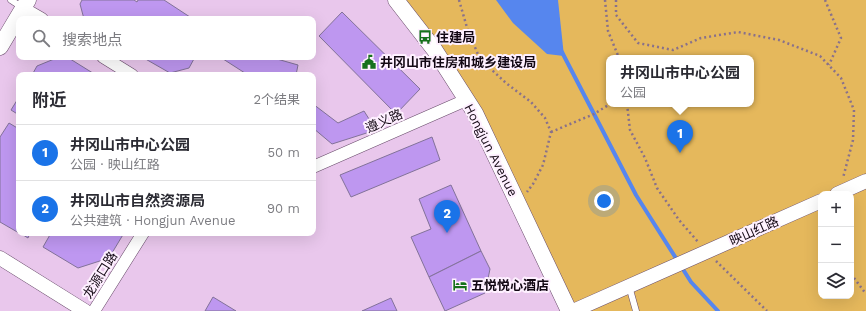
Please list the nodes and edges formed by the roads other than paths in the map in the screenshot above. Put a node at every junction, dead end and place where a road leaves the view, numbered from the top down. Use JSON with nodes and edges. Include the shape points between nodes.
{"nodes":[{"id":1,"x":396,"y":0,"type":"edge"},
{"id":2,"x":21,"y":3,"type":"edge"},
{"id":3,"x":38,"y":16,"type":"edge"},
{"id":4,"x":0,"y":47,"type":"edge"},
{"id":5,"x":108,"y":60,"type":"edge"},
{"id":6,"x":127,"y":72,"type":"edge"},
{"id":7,"x":466,"y":100,"type":"junction"},
{"id":8,"x":316,"y":166,"type":"edge"},
{"id":9,"x":866,"y":181,"type":"edge"},
{"id":10,"x":843,"y":191,"type":"edge"},
{"id":11,"x":818,"y":202,"type":"edge"},
{"id":12,"x":141,"y":236,"type":"edge"},
{"id":13,"x":0,"y":258,"type":"edge"},
{"id":14,"x":629,"y":286,"type":"junction"},
{"id":15,"x":85,"y":311,"type":"edge"},
{"id":16,"x":94,"y":311,"type":"edge"},
{"id":17,"x":569,"y":311,"type":"edge"},
{"id":18,"x":573,"y":311,"type":"edge"},
{"id":19,"x":636,"y":311,"type":"edge"}],
"edges":[{"from":1,"to":7,"type":"main road","name":"Hongjun Avenue","via":[[434,49]]},
{"from":2,"to":3,"type":"street"},
{"from":2,"to":4,"type":"main road"},
{"from":5,"to":6,"type":"street"},
{"from":7,"to":8,"type":"street","name":"遵义路"},
{"from":7,"to":17,"type":"main road","name":"Hongjun Avenue","via":[[475,113]]},
{"from":9,"to":10,"type":"street"},
{"from":11,"to":14,"type":"street","name":"映山红路"},
{"from":12,"to":16,"type":"street","name":"龙源口路"},
{"from":13,"to":15,"type":"street"},
{"from":14,"to":18,"type":"street"},
{"from":14,"to":19,"type":"lane"}]}
